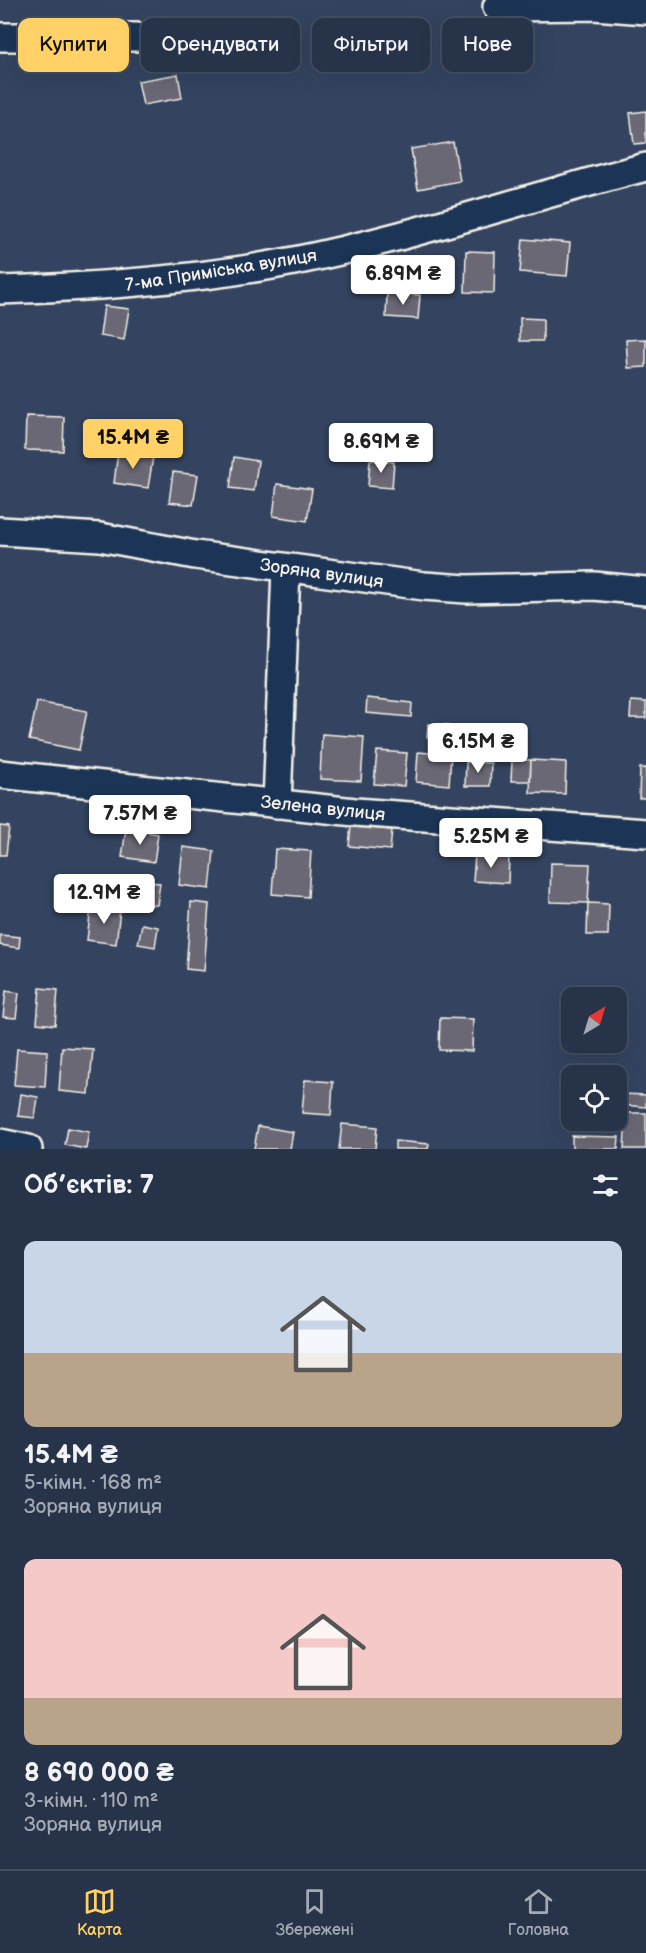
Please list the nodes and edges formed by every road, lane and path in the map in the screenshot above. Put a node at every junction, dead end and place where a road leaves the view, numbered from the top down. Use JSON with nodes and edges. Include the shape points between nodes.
{"nodes":[{"id":1,"x":497,"y":7,"type":"dead end"},
{"id":2,"x":646,"y":10,"type":"edge"},
{"id":3,"x":137,"y":37,"type":"dead end"},
{"id":4,"x":0,"y":38,"type":"edge"},
{"id":5,"x":646,"y":167,"type":"edge"},
{"id":6,"x":0,"y":291,"type":"edge"},
{"id":7,"x":0,"y":531,"type":"edge"},
{"id":8,"x":286,"y":569,"type":"junction"},
{"id":9,"x":646,"y":591,"type":"edge"},
{"id":10,"x":0,"y":774,"type":"edge"},
{"id":11,"x":277,"y":804,"type":"junction"},
{"id":12,"x":646,"y":833,"type":"edge"},
{"id":13,"x":0,"y":1143,"type":"edge"},
{"id":14,"x":28,"y":1149,"type":"edge"}],
"edges":[{"from":1,"to":2,"type":"street"},
{"from":3,"to":4,"type":"street"},
{"from":5,"to":6,"type":"street","name":"7-ма Приміська вулиця","via":[[420,231],[274,265],[87,288]]},
{"from":7,"to":8,"type":"street","name":"Зоряна вулиця","via":[[100,537]]},
{"from":8,"to":9,"type":"street","name":"Зоряна вулиця","via":[[445,588],[583,586]]},
{"from":8,"to":11,"type":"street"},
{"from":10,"to":11,"type":"street","name":"Зелена вулиця"},
{"from":11,"to":12,"type":"street","name":"Зелена вулиця"},
{"from":13,"to":14,"type":"street"}]}
